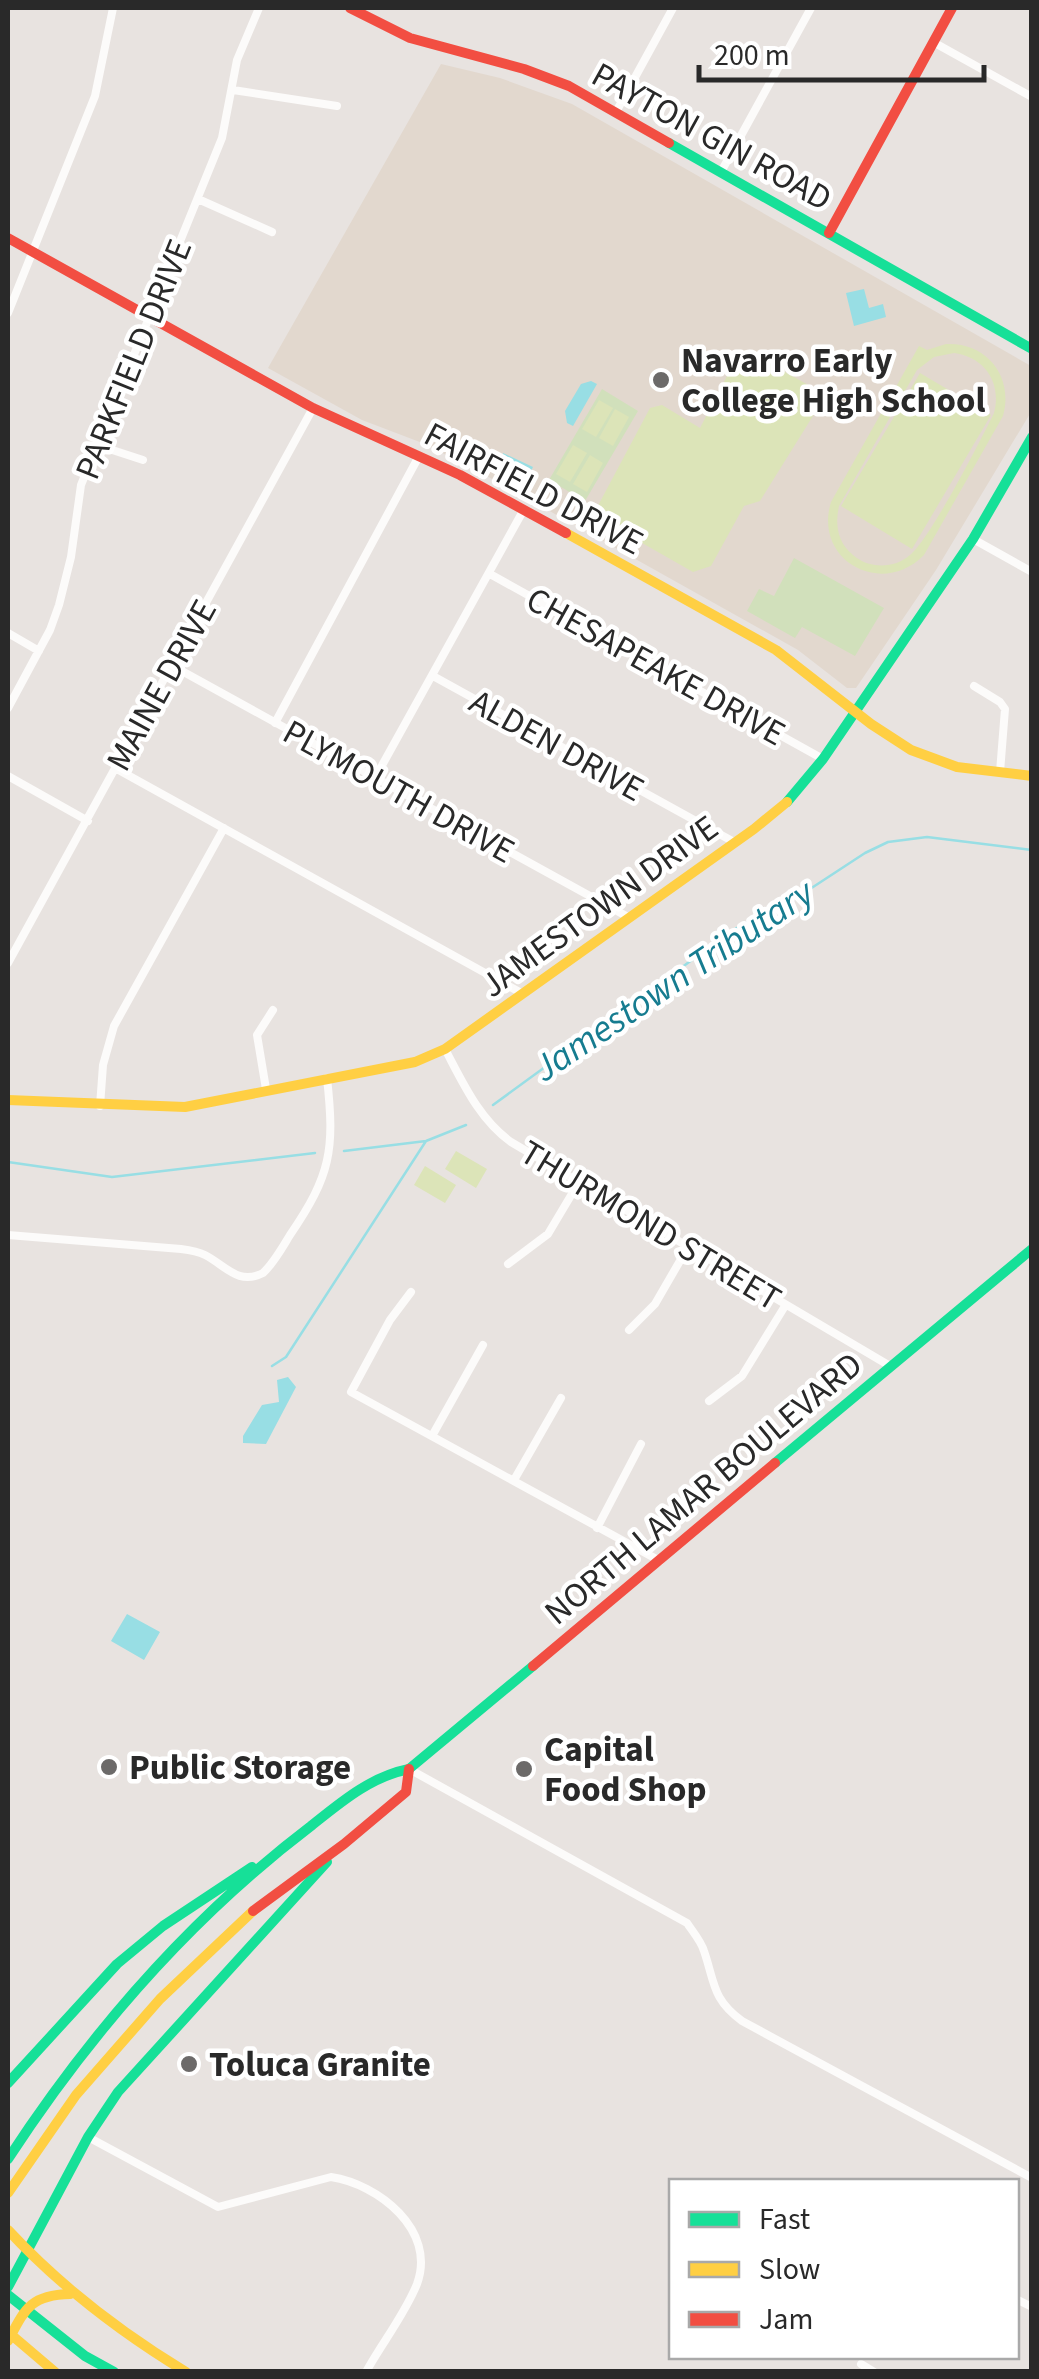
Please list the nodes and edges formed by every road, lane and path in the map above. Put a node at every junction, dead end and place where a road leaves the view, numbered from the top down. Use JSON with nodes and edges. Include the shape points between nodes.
{"nodes":[{"id":1,"x":112,"y":8,"type":"edge"},
{"id":2,"x":260,"y":8,"type":"edge"},
{"id":3,"x":350,"y":8,"type":"edge"},
{"id":4,"x":672,"y":8,"type":"edge"},
{"id":5,"x":811,"y":8,"type":"edge"},
{"id":6,"x":952,"y":8,"type":"edge"},
{"id":7,"x":933,"y":42,"type":"junction"},
{"id":8,"x":232,"y":90,"type":"junction"},
{"id":9,"x":1032,"y":97,"type":"edge"},
{"id":10,"x":336,"y":106,"type":"dead end"},
{"id":11,"x":616,"y":112,"type":"junction"},
{"id":12,"x":721,"y":172,"type":"junction"},
{"id":13,"x":198,"y":199,"type":"junction"},
{"id":14,"x":272,"y":232,"type":"dead end"},
{"id":15,"x":829,"y":233,"type":"junction"},
{"id":16,"x":8,"y":238,"type":"edge"},
{"id":17,"x":33,"y":252,"type":"junction"},
{"id":18,"x":8,"y":313,"type":"edge"},
{"id":19,"x":149,"y":317,"type":"junction"},
{"id":20,"x":1032,"y":349,"type":"edge"},
{"id":21,"x":314,"y":408,"type":"junction"},
{"id":22,"x":1031,"y":438,"type":"edge"},
{"id":23,"x":97,"y":445,"type":"junction"},
{"id":24,"x":420,"y":456,"type":"junction"},
{"id":25,"x":142,"y":460,"type":"dead end"},
{"id":26,"x":523,"y":511,"type":"junction"},
{"id":27,"x":973,"y":539,"type":"junction"},
{"id":28,"x":1032,"y":572,"type":"edge"},
{"id":29,"x":490,"y":574,"type":"junction"},
{"id":30,"x":8,"y":633,"type":"edge"},
{"id":31,"x":40,"y":651,"type":"junction"},
{"id":32,"x":172,"y":664,"type":"junction"},
{"id":33,"x":432,"y":676,"type":"junction"},
{"id":34,"x":974,"y":686,"type":"dead end"},
{"id":35,"x":8,"y":708,"type":"edge"},
{"id":36,"x":855,"y":712,"type":"junction"},
{"id":37,"x":275,"y":723,"type":"junction"},
{"id":38,"x":823,"y":759,"type":"junction"},
{"id":39,"x":115,"y":768,"type":"junction"},
{"id":40,"x":1000,"y":772,"type":"junction"},
{"id":41,"x":8,"y":776,"type":"edge"},
{"id":42,"x":1032,"y":776,"type":"edge"},
{"id":43,"x":375,"y":778,"type":"junction"},
{"id":44,"x":88,"y":821,"type":"junction"},
{"id":45,"x":224,"y":828,"type":"junction"},
{"id":46,"x":734,"y":842,"type":"junction"},
{"id":47,"x":628,"y":917,"type":"junction"},
{"id":48,"x":8,"y":963,"type":"edge"},
{"id":49,"x":523,"y":994,"type":"junction"},
{"id":50,"x":273,"y":1010,"type":"dead end"},
{"id":51,"x":444,"y":1049,"type":"junction"},
{"id":52,"x":327,"y":1078,"type":"junction"},
{"id":53,"x":266,"y":1089,"type":"junction"},
{"id":54,"x":8,"y":1100,"type":"edge"},
{"id":55,"x":100,"y":1106,"type":"junction"},
{"id":56,"x":579,"y":1182,"type":"junction"},
{"id":57,"x":8,"y":1235,"type":"edge"},
{"id":58,"x":688,"y":1248,"type":"junction"},
{"id":59,"x":1032,"y":1248,"type":"edge"},
{"id":60,"x":508,"y":1264,"type":"dead end"},
{"id":61,"x":411,"y":1292,"type":"dead end"},
{"id":62,"x":785,"y":1306,"type":"junction"},
{"id":63,"x":629,"y":1330,"type":"dead end"},
{"id":64,"x":483,"y":1345,"type":"dead end"},
{"id":65,"x":890,"y":1366,"type":"junction"},
{"id":66,"x":561,"y":1398,"type":"dead end"},
{"id":67,"x":708,"y":1401,"type":"dead end"},
{"id":68,"x":432,"y":1436,"type":"junction"},
{"id":69,"x":641,"y":1444,"type":"dead end"},
{"id":70,"x":514,"y":1480,"type":"junction"},
{"id":71,"x":597,"y":1528,"type":"junction"},
{"id":72,"x":660,"y":1560,"type":"junction"},
{"id":73,"x":409,"y":1769,"type":"junction"},
{"id":74,"x":344,"y":1844,"type":"junction"},
{"id":75,"x":276,"y":1850,"type":"junction"},
{"id":76,"x":8,"y":2083,"type":"edge"},
{"id":77,"x":88,"y":2136,"type":"junction"},
{"id":78,"x":8,"y":2159,"type":"edge"},
{"id":79,"x":1032,"y":2178,"type":"edge"},
{"id":80,"x":8,"y":2193,"type":"edge"},
{"id":81,"x":11,"y":2234,"type":"edge"},
{"id":82,"x":27,"y":2252,"type":"junction"},
{"id":83,"x":8,"y":2287,"type":"edge"},
{"id":84,"x":72,"y":2294,"type":"junction"},
{"id":85,"x":8,"y":2295,"type":"edge"},
{"id":86,"x":8,"y":2332,"type":"edge"},
{"id":87,"x":8,"y":2341,"type":"edge"},
{"id":88,"x":860,"y":2364,"type":"dead end"},
{"id":89,"x":54,"y":2372,"type":"edge"},
{"id":90,"x":114,"y":2372,"type":"edge"},
{"id":91,"x":186,"y":2372,"type":"edge"},
{"id":92,"x":366,"y":2372,"type":"edge"},
{"id":93,"x":874,"y":2372,"type":"edge"}],
"edges":[{"from":1,"to":17,"type":"street","via":[[95,96]]},
{"from":2,"to":8,"type":"street","name":"PARKFIELD DRIVE"},
{"from":3,"to":11,"type":"main road","name":"PAYTON GIN ROAD","via":[[410,38],[543,76]]},
{"from":4,"to":11,"type":"street"},
{"from":5,"to":12,"type":"street"},
{"from":6,"to":7,"type":"main road"},
{"from":7,"to":9,"type":"street"},
{"from":7,"to":15,"type":"main road"},
{"from":8,"to":10,"type":"street"},
{"from":8,"to":13,"type":"street","name":"PARKFIELD DRIVE"},
{"from":11,"to":12,"type":"main road","name":"PAYTON GIN ROAD"},
{"from":12,"to":15,"type":"main road","name":"PAYTON GIN ROAD"},
{"from":13,"to":14,"type":"street"},
{"from":13,"to":19,"type":"street","name":"PARKFIELD DRIVE"},
{"from":15,"to":20,"type":"main road","name":"PAYTON GIN ROAD"},
{"from":16,"to":17,"type":"main road","name":"FAIRFIELD DRIVE"},
{"from":17,"to":18,"type":"street"},
{"from":17,"to":19,"type":"main road","name":"FAIRFIELD DRIVE"},
{"from":19,"to":21,"type":"main road","name":"FAIRFIELD DRIVE"},
{"from":19,"to":23,"type":"street","name":"PARKFIELD DRIVE"},
{"from":21,"to":24,"type":"main road","name":"FAIRFIELD DRIVE"},
{"from":21,"to":32,"type":"street","name":"MAINE DRIVE"},
{"from":22,"to":27,"type":"main road","name":"JAMESTOWN DRIVE"},
{"from":23,"to":25,"type":"street"},
{"from":23,"to":31,"type":"street","name":"PARKFIELD DRIVE","via":[[76,501],[63,592]]},
{"from":24,"to":26,"type":"main road","name":"FAIRFIELD DRIVE"},
{"from":24,"to":37,"type":"street"},
{"from":26,"to":29,"type":"street"},
{"from":26,"to":36,"type":"main road","name":"FAIRFIELD DRIVE","via":[[798,663]]},
{"from":27,"to":28,"type":"street"},
{"from":27,"to":36,"type":"main road","name":"JAMESTOWN DRIVE"},
{"from":29,"to":33,"type":"street"},
{"from":29,"to":38,"type":"street","name":"CHESAPEAKE DRIVE"},
{"from":30,"to":31,"type":"street"},
{"from":31,"to":35,"type":"street","name":"PARKFIELD DRIVE"},
{"from":32,"to":37,"type":"street","name":"PLYMOUTH DRIVE"},
{"from":32,"to":39,"type":"street","name":"MAINE DRIVE"},
{"from":33,"to":43,"type":"street"},
{"from":33,"to":46,"type":"street","name":"ALDEN DRIVE"},
{"from":34,"to":40,"type":"street","via":[[1005,709]]},
{"from":36,"to":38,"type":"main road","name":"JAMESTOWN DRIVE"},
{"from":36,"to":40,"type":"main road","name":"FAIRFIELD DRIVE","via":[[930,760]]},
{"from":37,"to":43,"type":"street","name":"PLYMOUTH DRIVE"},
{"from":38,"to":46,"type":"main road","name":"JAMESTOWN DRIVE","via":[[786,803]]},
{"from":39,"to":44,"type":"street","name":"MAINE DRIVE"},
{"from":39,"to":45,"type":"street"},
{"from":40,"to":42,"type":"main road","name":"FAIRFIELD DRIVE"},
{"from":41,"to":44,"type":"street"},
{"from":43,"to":47,"type":"street","name":"PLYMOUTH DRIVE"},
{"from":44,"to":48,"type":"street","name":"MAINE DRIVE"},
{"from":45,"to":49,"type":"street"},
{"from":45,"to":55,"type":"street","via":[[114,1026]]},
{"from":46,"to":47,"type":"main road","name":"JAMESTOWN DRIVE"},
{"from":47,"to":49,"type":"main road","name":"JAMESTOWN DRIVE"},
{"from":49,"to":51,"type":"main road","name":"JAMESTOWN DRIVE"},
{"from":50,"to":53,"type":"street","via":[[257,1036]]},
{"from":51,"to":52,"type":"main road","name":"JAMESTOWN DRIVE","via":[[415,1062]]},
{"from":51,"to":56,"type":"street","name":"THURMOND STREET","via":[[497,1132]]},
{"from":52,"to":53,"type":"main road","name":"JAMESTOWN DRIVE"},
{"from":52,"to":57,"type":"street","via":[[332,1142],[323,1179],[262,1274],[238,1277],[181,1248]]},
{"from":53,"to":55,"type":"main road","name":"JAMESTOWN DRIVE","via":[[185,1107]]},
{"from":54,"to":55,"type":"main road","name":"JAMESTOWN DRIVE"},
{"from":56,"to":58,"type":"street","name":"THURMOND STREET"},
{"from":56,"to":60,"type":"street","via":[[548,1234]]},
{"from":58,"to":62,"type":"street","name":"THURMOND STREET"},
{"from":58,"to":63,"type":"street","via":[[655,1304]]},
{"from":59,"to":65,"type":"main road","name":"NORTH LAMAR BOULEVARD"},
{"from":61,"to":68,"type":"street","via":[[351,1392]]},
{"from":62,"to":65,"type":"street","name":"THURMOND STREET"},
{"from":62,"to":67,"type":"street","via":[[742,1376]]},
{"from":64,"to":68,"type":"street"},
{"from":65,"to":72,"type":"main road","name":"NORTH LAMAR BOULEVARD"},
{"from":66,"to":70,"type":"street"},
{"from":68,"to":70,"type":"street"},
{"from":69,"to":71,"type":"street"},
{"from":70,"to":71,"type":"street"},
{"from":71,"to":72,"type":"street"},
{"from":72,"to":73,"type":"main road","name":"NORTH LAMAR BOULEVARD"},
{"from":73,"to":74,"type":"main road","name":"NORTH LAMAR BOULEVARD","via":[[406,1792]]},
{"from":73,"to":75,"type":"main road","name":"NORTH LAMAR BOULEVARD","via":[[383,1773]]},
{"from":73,"to":79,"type":"street","via":[[687,1923],[725,2009],[742,2021]]},
{"from":74,"to":77,"type":"main road","via":[[160,2042]]},
{"from":74,"to":80,"type":"main road","name":"NORTH LAMAR BOULEVARD","via":[[255,1909],[160,1999],[76,2095]]},
{"from":75,"to":76,"type":"main road","via":[[136,1947]]},
{"from":75,"to":78,"type":"main road","name":"NORTH LAMAR BOULEVARD","via":[[118,2010]]},
{"from":77,"to":82,"type":"main road"},
{"from":77,"to":92,"type":"street","via":[[218,2207],[331,2177],[386,2200],[416,2235],[420,2271]]},
{"from":81,"to":82,"type":"main road"},
{"from":82,"to":83,"type":"main road"},
{"from":82,"to":84,"type":"main road"},
{"from":84,"to":87,"type":"main road","via":[[38,2296]]},
{"from":84,"to":91,"type":"main road"},
{"from":85,"to":90,"type":"main road"},
{"from":86,"to":89,"type":"main road"},
{"from":88,"to":93,"type":"street"}]}
